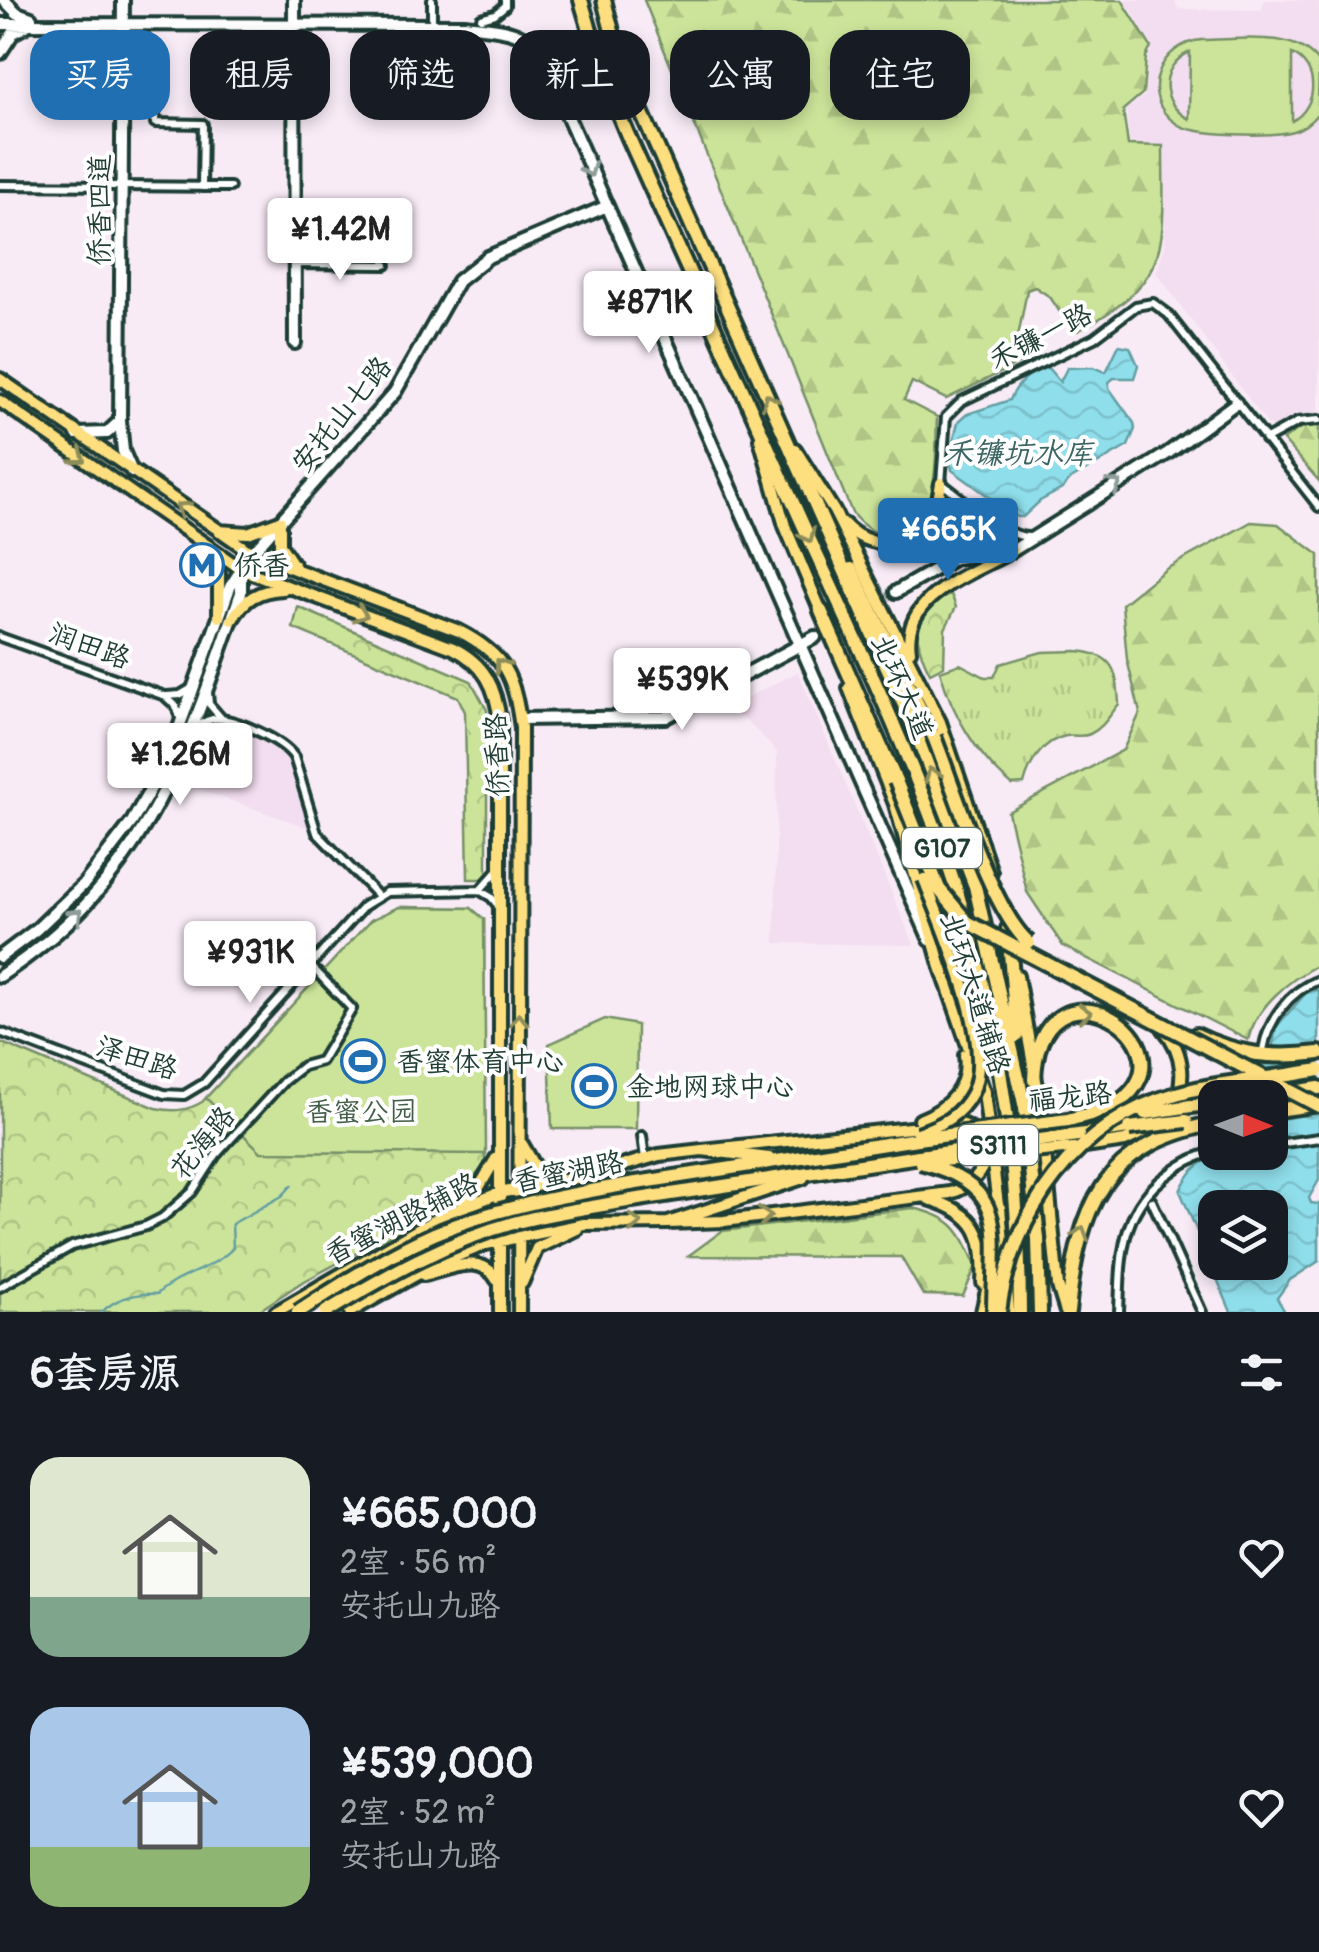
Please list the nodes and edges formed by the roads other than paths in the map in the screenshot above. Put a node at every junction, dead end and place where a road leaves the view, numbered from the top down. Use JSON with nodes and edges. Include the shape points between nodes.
{"nodes":[{"id":1,"x":4,"y":0,"type":"edge"},
{"id":2,"x":123,"y":0,"type":"edge"},
{"id":3,"x":294,"y":0,"type":"edge"},
{"id":4,"x":432,"y":0,"type":"edge"},
{"id":5,"x":505,"y":0,"type":"edge"},
{"id":6,"x":582,"y":0,"type":"edge"},
{"id":7,"x":604,"y":0,"type":"edge"},
{"id":8,"x":432,"y":19,"type":"junction"},
{"id":9,"x":0,"y":21,"type":"edge"},
{"id":10,"x":34,"y":21,"type":"junction"},
{"id":11,"x":123,"y":21,"type":"junction"},
{"id":12,"x":295,"y":22,"type":"junction"},
{"id":13,"x":481,"y":23,"type":"junction"},
{"id":14,"x":0,"y":53,"type":"edge"},
{"id":15,"x":155,"y":120,"type":"edge"},
{"id":16,"x":0,"y":185,"type":"edge"},
{"id":17,"x":122,"y":187,"type":"junction"},
{"id":18,"x":202,"y":187,"type":"junction"},
{"id":19,"x":230,"y":187,"type":"dead end"},
{"id":20,"x":605,"y":207,"type":"junction"},
{"id":21,"x":295,"y":264,"type":"junction"},
{"id":22,"x":386,"y":265,"type":"dead end"},
{"id":23,"x":296,"y":343,"type":"dead end"},
{"id":24,"x":0,"y":379,"type":"edge"},
{"id":25,"x":0,"y":400,"type":"edge"},
{"id":26,"x":1236,"y":403,"type":"junction"},
{"id":27,"x":753,"y":416,"type":"junction"},
{"id":28,"x":1319,"y":420,"type":"edge"},
{"id":29,"x":120,"y":421,"type":"junction"},
{"id":30,"x":77,"y":434,"type":"junction"},
{"id":31,"x":1265,"y":440,"type":"junction"},
{"id":32,"x":132,"y":473,"type":"junction"},
{"id":33,"x":941,"y":483,"type":"junction"},
{"id":34,"x":1319,"y":507,"type":"edge"},
{"id":35,"x":827,"y":512,"type":"junction"},
{"id":36,"x":280,"y":521,"type":"junction"},
{"id":37,"x":1004,"y":528,"type":"junction"},
{"id":38,"x":214,"y":530,"type":"junction"},
{"id":39,"x":1032,"y":536,"type":"junction"},
{"id":40,"x":199,"y":541,"type":"junction"},
{"id":41,"x":1012,"y":551,"type":"junction"},
{"id":42,"x":992,"y":552,"type":"junction"},
{"id":43,"x":252,"y":554,"type":"junction"},
{"id":44,"x":241,"y":569,"type":"junction"},
{"id":45,"x":301,"y":574,"type":"junction"},
{"id":46,"x":290,"y":590,"type":"junction"},
{"id":47,"x":896,"y":592,"type":"tunnel mouth"},
{"id":48,"x":821,"y":611,"type":"junction"},
{"id":49,"x":225,"y":618,"type":"junction"},
{"id":50,"x":0,"y":637,"type":"edge"},
{"id":51,"x":815,"y":637,"type":"tunnel mouth"},
{"id":52,"x":802,"y":644,"type":"junction"},
{"id":53,"x":914,"y":666,"type":"junction"},
{"id":54,"x":209,"y":683,"type":"junction"},
{"id":55,"x":195,"y":686,"type":"junction"},
{"id":56,"x":165,"y":696,"type":"junction"},
{"id":57,"x":520,"y":718,"type":"junction"},
{"id":58,"x":223,"y":720,"type":"junction"},
{"id":59,"x":181,"y":726,"type":"junction"},
{"id":60,"x":191,"y":734,"type":"junction"},
{"id":61,"x":895,"y":804,"type":"junction"},
{"id":62,"x":501,"y":860,"type":"junction"},
{"id":63,"x":501,"y":881,"type":"junction"},
{"id":64,"x":519,"y":882,"type":"junction"},
{"id":65,"x":478,"y":890,"type":"junction"},
{"id":66,"x":378,"y":896,"type":"junction"},
{"id":67,"x":518,"y":904,"type":"junction"},
{"id":68,"x":501,"y":907,"type":"junction"},
{"id":69,"x":1008,"y":928,"type":"junction"},
{"id":70,"x":0,"y":957,"type":"edge"},
{"id":71,"x":940,"y":964,"type":"junction"},
{"id":72,"x":311,"y":966,"type":"junction"},
{"id":73,"x":0,"y":976,"type":"edge"},
{"id":74,"x":1319,"y":980,"type":"edge"},
{"id":75,"x":1146,"y":1011,"type":"junction"},
{"id":76,"x":959,"y":1019,"type":"junction"},
{"id":77,"x":0,"y":1032,"type":"edge"},
{"id":78,"x":1263,"y":1050,"type":"dead end"},
{"id":79,"x":1319,"y":1053,"type":"edge"},
{"id":80,"x":1319,"y":1070,"type":"edge"},
{"id":81,"x":1019,"y":1073,"type":"junction"},
{"id":82,"x":1034,"y":1080,"type":"junction"},
{"id":83,"x":1319,"y":1088,"type":"edge"},
{"id":84,"x":1288,"y":1093,"type":"edge"},
{"id":85,"x":1198,"y":1105,"type":"edge"},
{"id":86,"x":1319,"y":1105,"type":"edge"},
{"id":87,"x":1288,"y":1108,"type":"edge"},
{"id":88,"x":1068,"y":1120,"type":"junction"},
{"id":89,"x":1198,"y":1121,"type":"edge"},
{"id":90,"x":518,"y":1126,"type":"junction"},
{"id":91,"x":906,"y":1126,"type":"junction"},
{"id":92,"x":1198,"y":1126,"type":"edge"},
{"id":93,"x":642,"y":1136,"type":"dead end"},
{"id":94,"x":917,"y":1136,"type":"junction"},
{"id":95,"x":1319,"y":1138,"type":"edge"},
{"id":96,"x":1076,"y":1142,"type":"junction"},
{"id":97,"x":1288,"y":1142,"type":"edge"},
{"id":98,"x":500,"y":1146,"type":"junction"},
{"id":99,"x":871,"y":1146,"type":"joint"},
{"id":100,"x":702,"y":1150,"type":"junction"},
{"id":101,"x":645,"y":1158,"type":"junction"},
{"id":102,"x":790,"y":1158,"type":"junction"},
{"id":103,"x":920,"y":1159,"type":"junction"},
{"id":104,"x":1198,"y":1159,"type":"edge"},
{"id":105,"x":875,"y":1162,"type":"joint"},
{"id":106,"x":841,"y":1168,"type":"junction"},
{"id":107,"x":569,"y":1180,"type":"junction"},
{"id":108,"x":518,"y":1188,"type":"junction"},
{"id":109,"x":500,"y":1193,"type":"junction"},
{"id":110,"x":922,"y":1198,"type":"junction"},
{"id":111,"x":1152,"y":1201,"type":"dead end"},
{"id":112,"x":999,"y":1208,"type":"junction"},
{"id":113,"x":443,"y":1216,"type":"junction"},
{"id":114,"x":668,"y":1223,"type":"junction"},
{"id":115,"x":589,"y":1224,"type":"junction"},
{"id":116,"x":569,"y":1226,"type":"junction"},
{"id":117,"x":518,"y":1236,"type":"junction"},
{"id":118,"x":500,"y":1241,"type":"junction"},
{"id":119,"x":464,"y":1252,"type":"junction"},
{"id":120,"x":407,"y":1279,"type":"junction"},
{"id":121,"x":0,"y":1287,"type":"edge"},
{"id":122,"x":500,"y":1291,"type":"junction"},
{"id":123,"x":518,"y":1294,"type":"junction"},
{"id":124,"x":982,"y":1308,"type":"edge"},
{"id":125,"x":276,"y":1312,"type":"edge"},
{"id":126,"x":298,"y":1312,"type":"edge"},
{"id":127,"x":326,"y":1312,"type":"edge"},
{"id":128,"x":350,"y":1312,"type":"edge"},
{"id":129,"x":500,"y":1312,"type":"edge"},
{"id":130,"x":519,"y":1312,"type":"edge"},
{"id":131,"x":996,"y":1312,"type":"edge"},
{"id":132,"x":1008,"y":1312,"type":"edge"},
{"id":133,"x":1020,"y":1312,"type":"edge"},
{"id":134,"x":1040,"y":1312,"type":"edge"},
{"id":135,"x":1067,"y":1312,"type":"edge"},
{"id":136,"x":1119,"y":1312,"type":"edge"},
{"id":137,"x":1202,"y":1312,"type":"edge"}],
"edges":[{"from":1,"to":10,"type":"street"},
{"from":2,"to":11,"type":"street","name":"侨香四道"},
{"from":3,"to":12,"type":"street"},
{"from":4,"to":8,"type":"street"},
{"from":5,"to":13,"type":"street"},
{"from":6,"to":27,"type":"highway","name":"北环大道","number":"G107","via":[[605,81]]},
{"from":35,"to":7,"type":"highway","name":"北环大道","number":"G107","one_way":true,"via":[[788,441],[648,128]]},
{"from":8,"to":12,"type":"street"},
{"from":8,"to":13,"type":"street"},
{"from":9,"to":10,"type":"street"},
{"from":10,"to":11,"type":"street"},
{"from":10,"to":14,"type":"street","via":[[13,32]]},
{"from":11,"to":12,"type":"street"},
{"from":11,"to":17,"type":"street","name":"侨香四道"},
{"from":12,"to":13,"type":"street"},
{"from":12,"to":21,"type":"street"},
{"from":13,"to":20,"type":"street","one_way":true,"via":[[525,36],[537,48]]},
{"from":15,"to":18,"type":"street","via":[[203,124]]},
{"from":16,"to":17,"type":"street"},
{"from":17,"to":18,"type":"street"},
{"from":17,"to":29,"type":"street","name":"侨香四道"},
{"from":18,"to":19,"type":"street"},
{"from":20,"to":36,"type":"street","name":"安托山七路","via":[[466,272],[395,392]]},
{"from":20,"to":52,"type":"street"},
{"from":21,"to":22,"type":"street"},
{"from":21,"to":23,"type":"street"},
{"from":24,"to":30,"type":"main road","name":"侨香路"},
{"from":25,"to":40,"type":"main road","name":"侨香路","one_way":true},
{"from":26,"to":31,"type":"street"},
{"from":26,"to":33,"type":"street","name":"禾镰一路","via":[[1168,314],[1142,303],[1094,338],[956,406],[944,426]]},
{"from":39,"to":26,"type":"street","one_way":true,"via":[[1168,454]]},
{"from":27,"to":48,"type":"main road","name":"北环大道辅路","via":[[780,510]]},
{"from":27,"to":133,"type":"highway","name":"北环大道","number":"G107","one_way":true,"via":[[886,707],[971,938],[1008,1114]]},
{"from":28,"to":31,"type":"street","via":[[1298,422]]},
{"from":29,"to":30,"type":"street","via":[[107,434]]},
{"from":29,"to":32,"type":"street","name":"侨香四道"},
{"from":30,"to":32,"type":"main road","name":"侨香路"},
{"from":31,"to":34,"type":"street"},
{"from":38,"to":32,"type":"main road","name":"侨香路","one_way":true},
{"from":33,"to":35,"type":"main road","via":[[930,520],[903,541],[868,541]]},
{"from":33,"to":37,"type":"street"},
{"from":35,"to":53,"type":"main road","name":"北环大道辅路"},
{"from":35,"to":75,"type":"highway","bridge":true,"via":[[934,737],[1011,924],[1054,963]]},
{"from":81,"to":35,"type":"highway","name":"北环大道","number":"G107","one_way":true,"via":[[965,858]]},
{"from":36,"to":38,"type":"main road","via":[[248,533]]},
{"from":36,"to":43,"type":"street","name":"安托山七路"},
{"from":36,"to":45,"type":"main road","via":[[280,545]]},
{"from":37,"to":39,"type":"street"},
{"from":37,"to":42,"type":"street","via":[[1008,541]]},
{"from":38,"to":43,"type":"main road","name":"侨香路"},
{"from":39,"to":41,"type":"street"},
{"from":40,"to":44,"type":"main road","name":"侨香路"},
{"from":40,"to":49,"type":"main road","via":[[219,574]]},
{"from":41,"to":42,"type":"street"},
{"from":41,"to":53,"type":"main road","via":[[921,605],[908,636]]},
{"from":42,"to":47,"type":"street","via":[[955,558]]},
{"from":43,"to":44,"type":"street","name":"安托山七路"},
{"from":43,"to":45,"type":"main road","name":"侨香路"},
{"from":44,"to":46,"type":"main road","name":"侨香路"},
{"from":44,"to":49,"type":"street","via":[[241,593]]},
{"from":57,"to":45,"type":"main road","name":"侨香路","one_way":true,"via":[[510,675],[481,643]]},
{"from":46,"to":49,"type":"main road","via":[[256,594]]},
{"from":46,"to":62,"type":"main road","name":"侨香路","one_way":true,"via":[[453,648],[481,666],[498,698]]},
{"from":48,"to":61,"type":"main road","name":"北环大道辅路"},
{"from":48,"to":86,"type":"highway","bridge":true,"via":[[940,889],[967,922]]},
{"from":49,"to":54,"type":"street"},
{"from":49,"to":55,"type":"street"},
{"from":50,"to":56,"type":"street","name":"润田路"},
{"from":51,"to":52,"type":"street"},
{"from":52,"to":57,"type":"street","via":[[666,717]]},
{"from":52,"to":71,"type":"street"},
{"from":53,"to":69,"type":"main road","name":"北环大道辅路","via":[[952,754]]},
{"from":54,"to":58,"type":"street","via":[[209,704]]},
{"from":54,"to":60,"type":"street"},
{"from":55,"to":56,"type":"street"},
{"from":55,"to":59,"type":"street"},
{"from":56,"to":59,"type":"street"},
{"from":57,"to":64,"type":"main road","name":"侨香路"},
{"from":58,"to":60,"type":"street","via":[[203,722]]},
{"from":58,"to":66,"type":"street","via":[[291,752],[317,833]]},
{"from":59,"to":70,"type":"street","via":[[109,855],[63,906]]},
{"from":73,"to":60,"type":"street","one_way":true,"via":[[50,939],[112,876],[164,796]]},
{"from":61,"to":71,"type":"main road","name":"北环大道辅路"},
{"from":61,"to":94,"type":"main road","bridge":true,"via":[[962,982],[979,1066],[965,1105]]},
{"from":62,"to":63,"type":"main road","name":"侨香路"},
{"from":62,"to":65,"type":"street","via":[[494,878]]},
{"from":63,"to":64,"type":"main road"},
{"from":63,"to":68,"type":"main road","name":"侨香路"},
{"from":64,"to":67,"type":"main road","name":"侨香路"},
{"from":65,"to":66,"type":"street"},
{"from":65,"to":68,"type":"street"},
{"from":66,"to":72,"type":"street","name":"泽田路"},
{"from":67,"to":68,"type":"main road"},
{"from":90,"to":67,"type":"main road","name":"侨香路","one_way":true},
{"from":68,"to":98,"type":"main road","name":"侨香路"},
{"from":69,"to":81,"type":"highway"},
{"from":69,"to":82,"type":"main road","name":"北环大道辅路"},
{"from":71,"to":76,"type":"main road","name":"北环大道辅路"},
{"from":72,"to":77,"type":"street","name":"泽田路","via":[[204,1083],[184,1095],[164,1094]]},
{"from":72,"to":121,"type":"street","name":"花海路","via":[[352,1008],[321,1061],[284,1081],[216,1155],[192,1192],[162,1218],[72,1246]]},
{"from":74,"to":78,"type":"street","via":[[1270,1022]]},
{"from":75,"to":79,"type":"highway","via":[[1220,1047],[1268,1057]]},
{"from":75,"to":96,"type":"main road","via":[[1167,1032],[1182,1062],[1173,1110],[1136,1138]]},
{"from":76,"to":91,"type":"main road","via":[[964,1083],[953,1099]]},
{"from":76,"to":112,"type":"main road","name":"北环大道辅路","via":[[984,1092]]},
{"from":80,"to":131,"type":"highway","bridge":true,"via":[[1172,1095],[1094,1137],[1054,1175],[1025,1221]]},
{"from":81,"to":134,"type":"highway","name":"北环大道","number":"G107","via":[[1032,1162]]},
{"from":82,"to":88,"type":"highway","one_way":true,"via":[[1038,1044],[1062,1016],[1097,1011],[1124,1024],[1138,1046],[1140,1077],[1117,1103]]},
{"from":82,"to":135,"type":"main road","name":"北环大道辅路","via":[[1058,1286]]},
{"from":83,"to":84,"type":"highway","bridge":true},
{"from":85,"to":88,"type":"highway","name":"福龙路","number":"S3111","bridge":true},
{"from":86,"to":87,"type":"highway"},
{"from":88,"to":94,"type":"highway","name":"福龙路","number":"S3111","bridge":true},
{"from":89,"to":96,"type":"highway","name":"福龙路","number":"S3111","bridge":true},
{"from":90,"to":107,"type":"main road","via":[[536,1168]]},
{"from":90,"to":108,"type":"main road","name":"侨香路"},
{"from":91,"to":100,"type":"main road"},
{"from":91,"to":110,"type":"main road","via":[[966,1125],[984,1149],[974,1182]]},
{"from":135,"to":92,"type":"highway","one_way":true,"via":[[1074,1253],[1107,1180],[1160,1138]]},
{"from":93,"to":101,"type":"street"},
{"from":94,"to":99,"type":"highway","name":"福龙路"},
{"from":95,"to":97,"type":"street"},
{"from":96,"to":103,"type":"highway","name":"福龙路","number":"S3111","bridge":true},
{"from":98,"to":109,"type":"main road","name":"侨香路"},
{"from":98,"to":113,"type":"main road","via":[[478,1189]]},
{"from":99,"to":102,"type":"highway","name":"香蜜湖路"},
{"from":100,"to":101,"type":"main road","name":"香蜜湖路辅路"},
{"from":100,"to":102,"type":"main road","name":"香蜜湖路辅路"},
{"from":101,"to":107,"type":"main road","name":"香蜜湖路辅路"},
{"from":102,"to":126,"type":"highway","name":"香蜜湖路","bridge":true,"via":[[533,1202],[392,1254]]},
{"from":103,"to":105,"type":"highway","name":"福龙路"},
{"from":103,"to":131,"type":"main road","bridge":true,"via":[[957,1174],[984,1197],[993,1229]]},
{"from":104,"to":136,"type":"street","via":[[1174,1169],[1136,1208],[1124,1239]]},
{"from":105,"to":106,"type":"highway","name":"香蜜湖路"},
{"from":106,"to":114,"type":"main road","name":"香蜜湖路辅路"},
{"from":106,"to":127,"type":"highway","name":"香蜜湖路","bridge":true,"via":[[528,1219],[402,1267]]},
{"from":107,"to":108,"type":"main road","name":"香蜜湖路辅路"},
{"from":107,"to":116,"type":"main road","via":[[556,1200]]},
{"from":108,"to":109,"type":"main road","name":"香蜜湖路辅路"},
{"from":108,"to":117,"type":"main road","name":"侨香路"},
{"from":109,"to":113,"type":"main road","name":"香蜜湖路辅路"},
{"from":109,"to":118,"type":"main road","name":"侨香路"},
{"from":114,"to":110,"type":"main road","one_way":true},
{"from":110,"to":124,"type":"main road","via":[[955,1209],[976,1228],[984,1253]]},
{"from":111,"to":137,"type":"street"},
{"from":112,"to":124,"type":"main road","name":"北环大道辅路","via":[[997,1252]]},
{"from":112,"to":132,"type":"highway"},
{"from":113,"to":119,"type":"main road","via":[[464,1224]]},
{"from":113,"to":125,"type":"main road","name":"香蜜湖路辅路"},
{"from":115,"to":114,"type":"main road","name":"香蜜湖路辅路","one_way":true},
{"from":115,"to":116,"type":"main road","name":"香蜜湖路辅路"},
{"from":115,"to":123,"type":"main road","via":[[537,1248]]},
{"from":116,"to":117,"type":"main road","name":"香蜜湖路辅路"},
{"from":117,"to":118,"type":"main road","name":"香蜜湖路辅路"},
{"from":117,"to":123,"type":"main road","name":"侨香路"},
{"from":118,"to":119,"type":"main road","name":"香蜜湖路辅路"},
{"from":118,"to":122,"type":"main road","name":"侨香路"},
{"from":119,"to":120,"type":"main road","name":"香蜜湖路辅路"},
{"from":120,"to":122,"type":"main road","via":[[479,1263],[492,1271]]},
{"from":120,"to":128,"type":"main road","name":"香蜜湖路辅路"},
{"from":122,"to":129,"type":"main road","name":"侨香路"},
{"from":123,"to":130,"type":"main road","name":"侨香路"}]}
